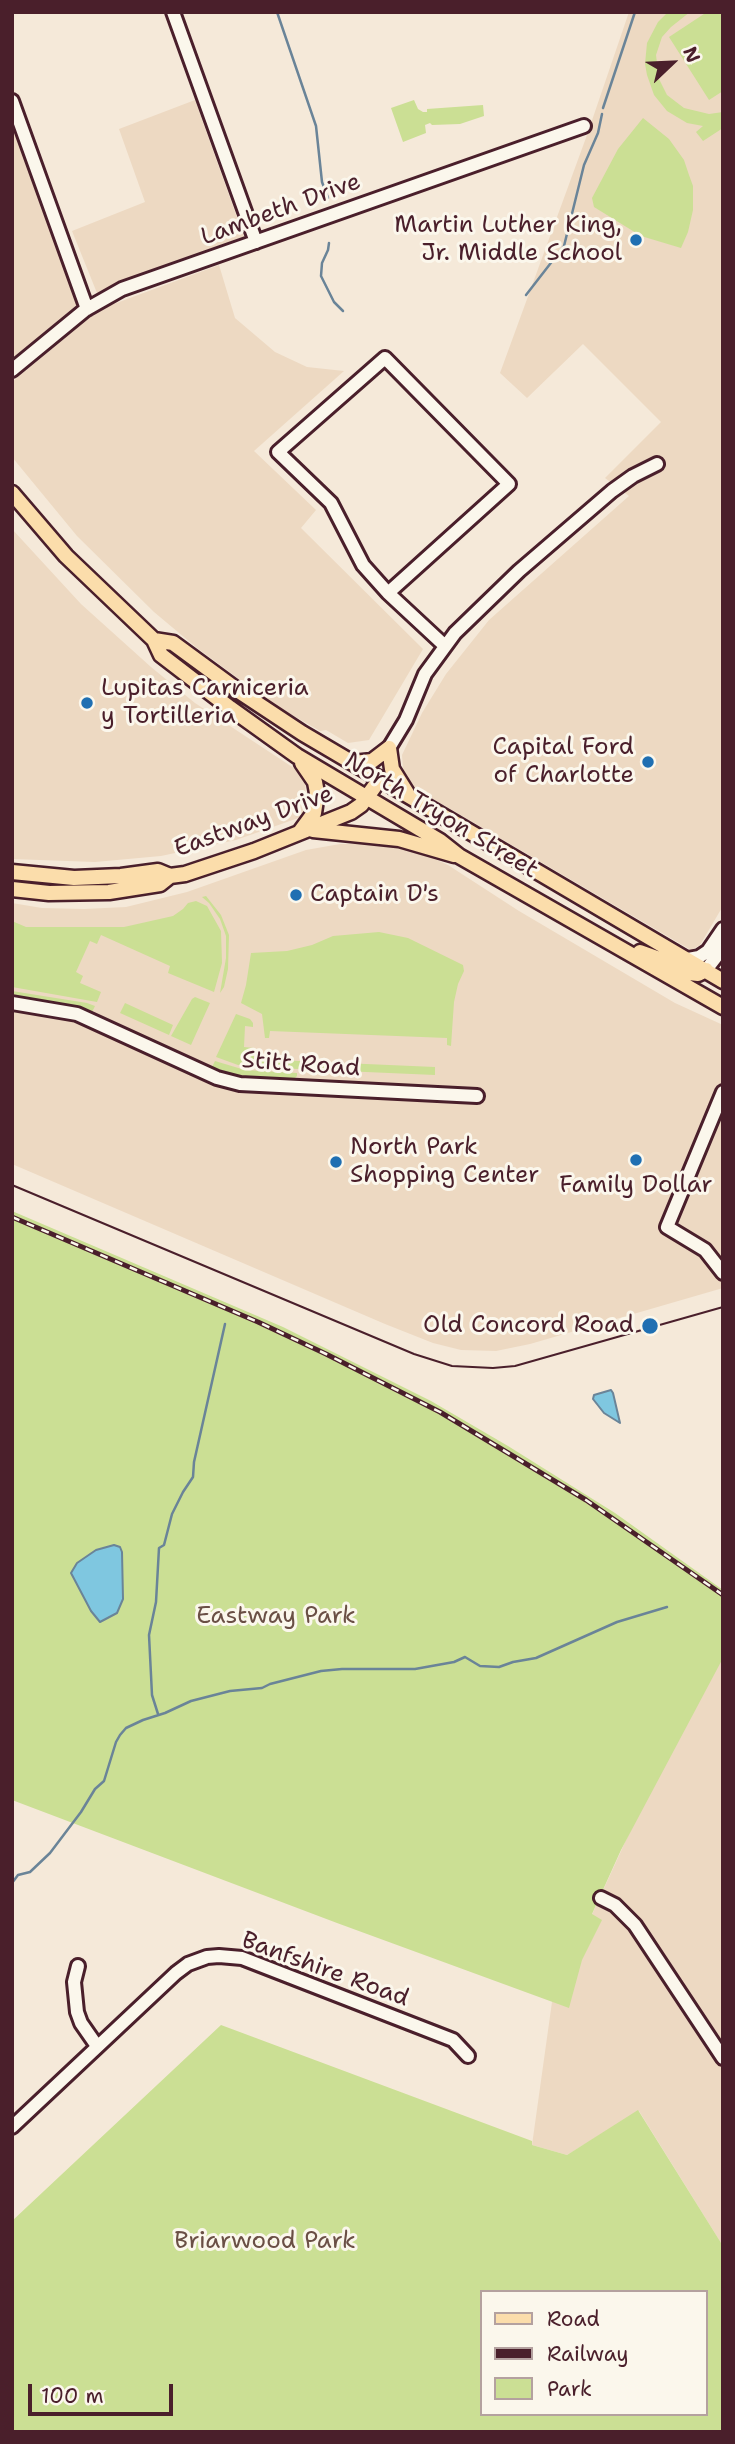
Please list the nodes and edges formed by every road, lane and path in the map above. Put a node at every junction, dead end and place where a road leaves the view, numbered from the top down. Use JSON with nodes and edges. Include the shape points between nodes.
{"nodes":[{"id":1,"x":173,"y":12,"type":"edge"},
{"id":2,"x":12,"y":101,"type":"edge"},
{"id":3,"x":584,"y":126,"type":"dead end"},
{"id":4,"x":256,"y":242,"type":"junction"},
{"id":5,"x":87,"y":309,"type":"junction"},
{"id":6,"x":12,"y":370,"type":"edge"},
{"id":7,"x":657,"y":464,"type":"dead end"},
{"id":8,"x":12,"y":493,"type":"edge"},
{"id":9,"x":388,"y":593,"type":"junction"},
{"id":10,"x":154,"y":640,"type":"junction"},
{"id":11,"x":445,"y":646,"type":"junction"},
{"id":12,"x":389,"y":748,"type":"junction"},
{"id":13,"x":297,"y":756,"type":"junction"},
{"id":14,"x":352,"y":763,"type":"junction"},
{"id":15,"x":380,"y":779,"type":"junction"},
{"id":16,"x":410,"y":796,"type":"junction"},
{"id":17,"x":366,"y":799,"type":"junction"},
{"id":18,"x":303,"y":831,"type":"junction"},
{"id":19,"x":459,"y":856,"type":"junction"},
{"id":20,"x":12,"y":872,"type":"edge"},
{"id":21,"x":170,"y":876,"type":"junction"},
{"id":22,"x":12,"y":889,"type":"edge"},
{"id":23,"x":723,"y":929,"type":"edge"},
{"id":24,"x":606,"y":940,"type":"junction"},
{"id":25,"x":723,"y":948,"type":"edge"},
{"id":26,"x":688,"y":959,"type":"junction"},
{"id":27,"x":706,"y":970,"type":"junction"},
{"id":28,"x":723,"y":981,"type":"edge"},
{"id":29,"x":12,"y":1003,"type":"edge"},
{"id":30,"x":723,"y":1007,"type":"edge"},
{"id":31,"x":723,"y":1092,"type":"edge"},
{"id":32,"x":477,"y":1096,"type":"dead end"},
{"id":33,"x":723,"y":1273,"type":"edge"},
{"id":34,"x":601,"y":1898,"type":"dead end"},
{"id":35,"x":78,"y":1966,"type":"dead end"},
{"id":36,"x":97,"y":2046,"type":"junction"},
{"id":37,"x":468,"y":2056,"type":"dead end"},
{"id":38,"x":723,"y":2057,"type":"edge"},
{"id":39,"x":12,"y":2127,"type":"edge"}],
"edges":[{"from":1,"to":4,"type":"street"},
{"from":2,"to":5,"type":"street"},
{"from":3,"to":4,"type":"street","name":"Lambeth Drive"},
{"from":4,"to":5,"type":"street","name":"Lambeth Drive","via":[[122,289]]},
{"from":5,"to":6,"type":"street","name":"Lambeth Drive"},
{"from":7,"to":11,"type":"street","via":[[612,491],[519,571]]},
{"from":8,"to":10,"type":"main road","name":"North Tryon Street","via":[[66,556]]},
{"from":9,"to":9,"type":"street","via":[[509,484],[385,358],[278,452],[331,503],[363,565]]},
{"from":9,"to":11,"type":"street"},
{"from":10,"to":13,"type":"main road","name":"North Tryon Street","via":[[161,655]]},
{"from":10,"to":14,"type":"main road","name":"North Tryon Street","via":[[173,643],[277,718]]},
{"from":11,"to":12,"type":"street","via":[[425,674]]},
{"from":12,"to":14,"type":"main road","via":[[372,761]]},
{"from":12,"to":16,"type":"main road","via":[[392,769]]},
{"from":13,"to":17,"type":"main road","name":"North Tryon Street"},
{"from":13,"to":18,"type":"main road","via":[[317,793],[314,813]]},
{"from":14,"to":15,"type":"main road","name":"North Tryon Street"},
{"from":15,"to":16,"type":"main road","name":"North Tryon Street"},
{"from":15,"to":17,"type":"main road","name":"Eastway Drive"},
{"from":16,"to":26,"type":"main road","name":"North Tryon Street"},
{"from":17,"to":18,"type":"main road","name":"Eastway Drive","via":[[351,812]]},
{"from":17,"to":19,"type":"main road","name":"North Tryon Street"},
{"from":18,"to":19,"type":"main road","via":[[399,839]]},
{"from":18,"to":21,"type":"main road","name":"Eastway Drive","via":[[220,863]]},
{"from":19,"to":24,"type":"main road","name":"North Tryon Street"},
{"from":20,"to":21,"type":"main road","name":"Eastway Drive","via":[[74,878],[158,871]]},
{"from":21,"to":22,"type":"main road","name":"Eastway Drive","via":[[160,884],[109,892]]},
{"from":23,"to":26,"type":"street","via":[[708,951]]},
{"from":24,"to":27,"type":"main road","via":[[689,973]]},
{"from":24,"to":30,"type":"main road","name":"North Tryon Street"},
{"from":25,"to":27,"type":"street"},
{"from":26,"to":27,"type":"main road","name":"North Tryon Street"},
{"from":27,"to":28,"type":"main road","name":"North Tryon Street"},
{"from":29,"to":32,"type":"street","name":"Stitt Road","via":[[77,1014],[217,1078],[240,1084]]},
{"from":31,"to":33,"type":"street","via":[[667,1227],[705,1250]]},
{"from":34,"to":38,"type":"street","via":[[635,1925]]},
{"from":35,"to":36,"type":"street","via":[[74,1982],[77,2012]]},
{"from":36,"to":37,"type":"street","name":"Banfshire Road","via":[[182,1969],[207,1957],[226,1956],[242,1958],[442,2035]]},
{"from":36,"to":39,"type":"street","name":"Banfshire Road"}]}
